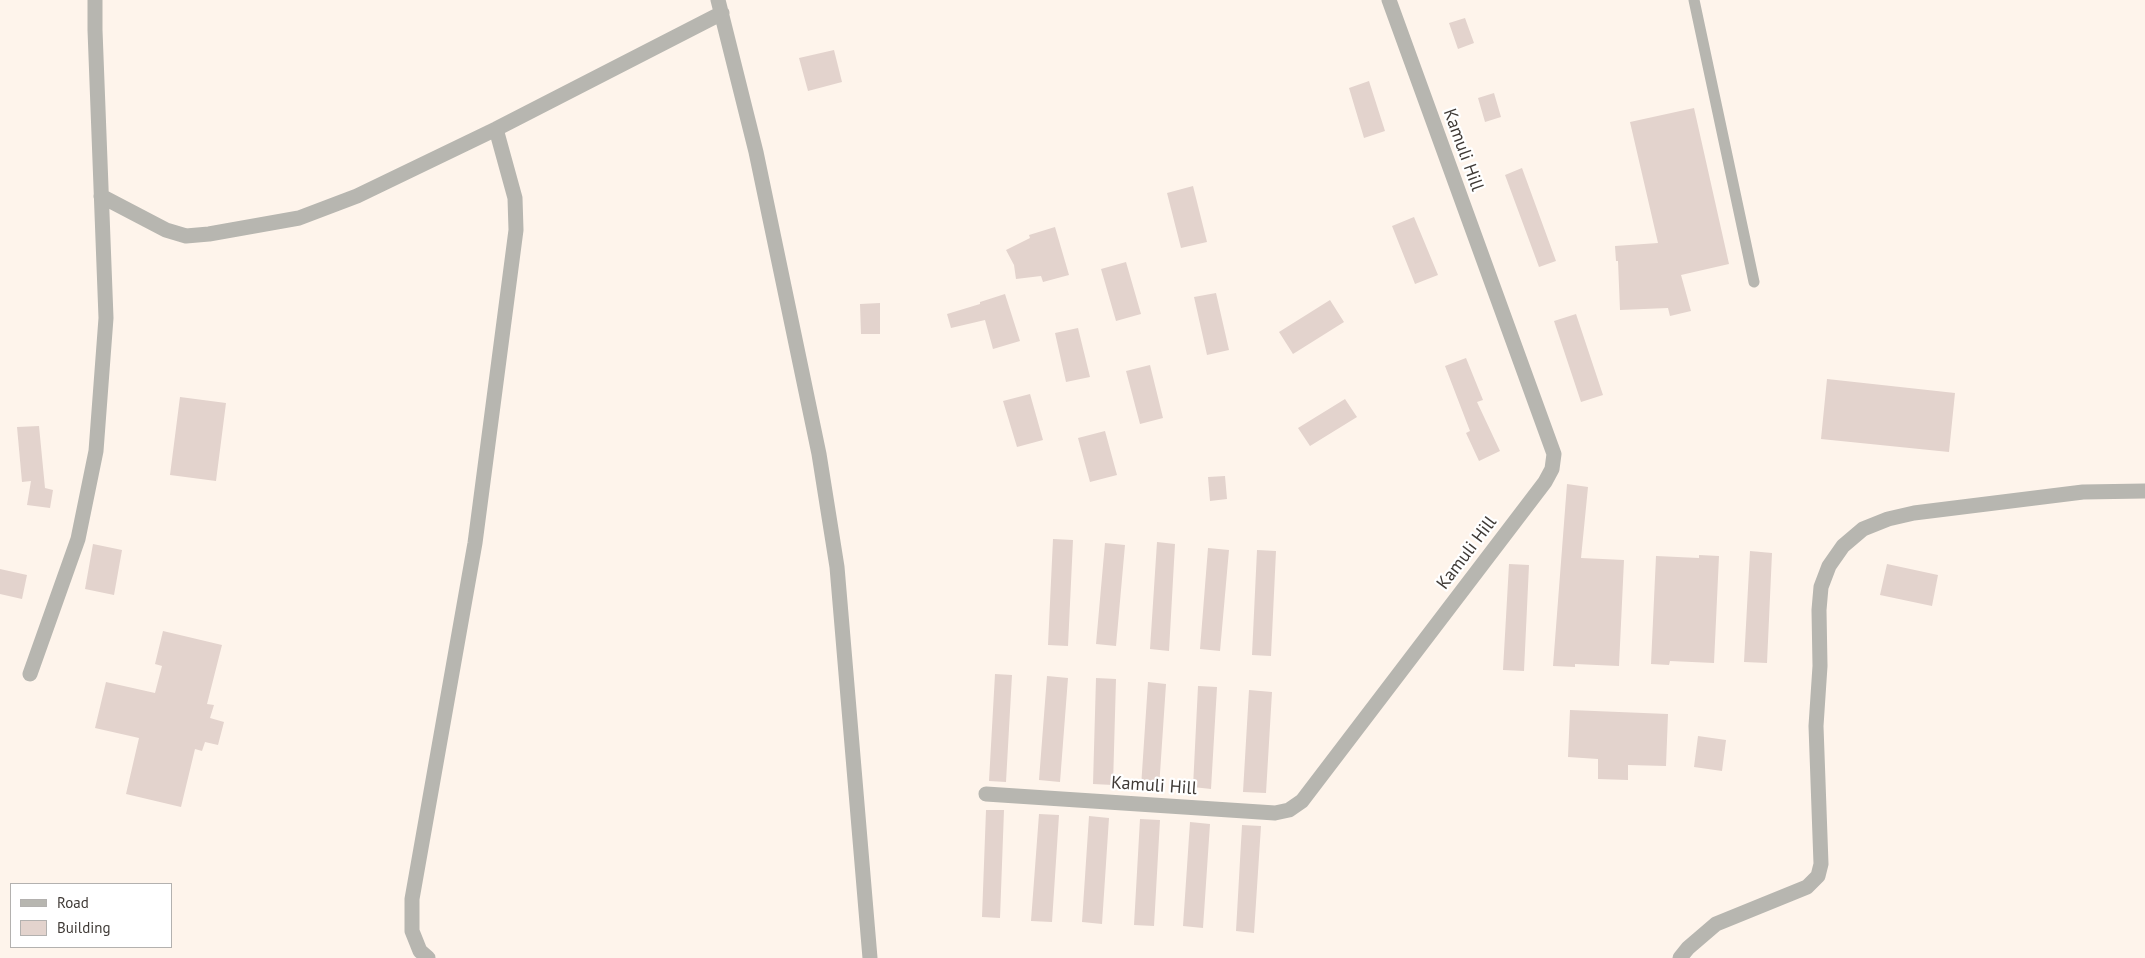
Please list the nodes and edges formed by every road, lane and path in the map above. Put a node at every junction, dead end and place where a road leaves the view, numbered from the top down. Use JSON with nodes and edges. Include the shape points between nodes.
{"nodes":[{"id":1,"x":95,"y":0,"type":"edge"},
{"id":2,"x":1388,"y":0,"type":"edge"},
{"id":3,"x":1694,"y":0,"type":"edge"},
{"id":4,"x":720,"y":7,"type":"edge"},
{"id":5,"x":496,"y":129,"type":"junction"},
{"id":6,"x":101,"y":196,"type":"junction"},
{"id":7,"x":1754,"y":282,"type":"dead end"},
{"id":8,"x":2145,"y":491,"type":"edge"},
{"id":9,"x":30,"y":674,"type":"dead end"},
{"id":10,"x":986,"y":794,"type":"dead end"},
{"id":11,"x":428,"y":958,"type":"edge"},
{"id":12,"x":870,"y":958,"type":"edge"},
{"id":13,"x":1680,"y":958,"type":"edge"}],
"edges":[{"from":1,"to":6,"type":"street"},
{"from":2,"to":10,"type":"street","name":"Kamuli Hill","via":[[1554,454],[1552,469],[1302,801],[1289,810],[1275,813]]},
{"from":3,"to":7,"type":"lane"},
{"from":4,"to":5,"type":"street"},
{"from":4,"to":12,"type":"street","via":[[756,152],[822,473],[840,597]]},
{"from":5,"to":6,"type":"street","via":[[357,196],[308,215],[209,234],[186,236],[166,230]]},
{"from":5,"to":11,"type":"street","via":[[515,198],[516,230],[475,543],[412,899],[412,930],[420,951]]},
{"from":6,"to":9,"type":"street","via":[[106,318],[96,451],[78,539]]},
{"from":8,"to":13,"type":"street","via":[[2083,492],[1914,512],[1863,529],[1843,546],[1829,566],[1821,586],[1819,610],[1816,743],[1821,864],[1818,876],[1807,887],[1716,924]]}]}
